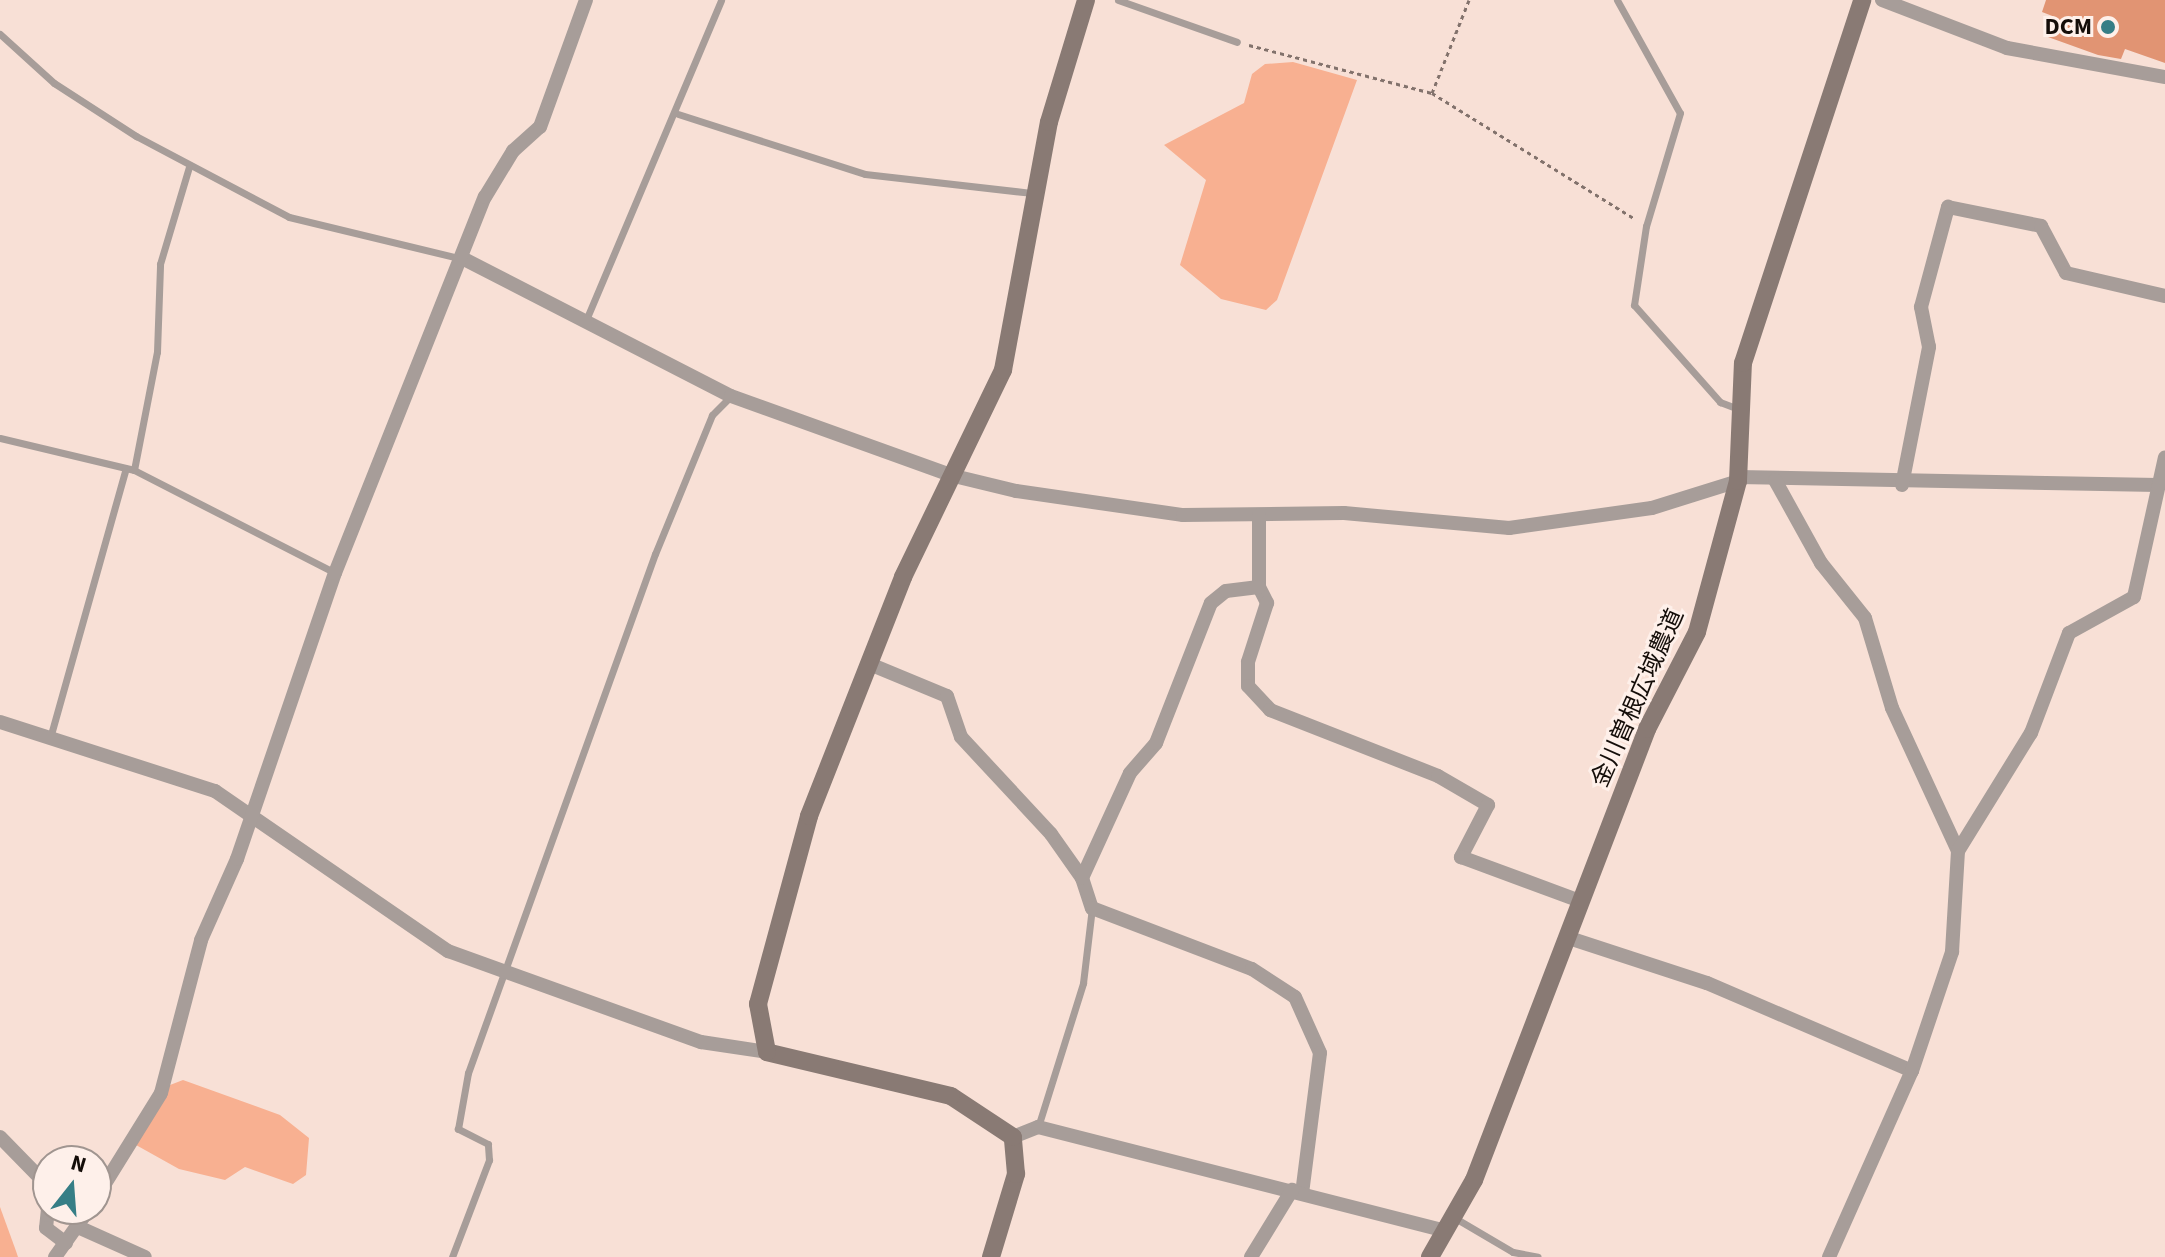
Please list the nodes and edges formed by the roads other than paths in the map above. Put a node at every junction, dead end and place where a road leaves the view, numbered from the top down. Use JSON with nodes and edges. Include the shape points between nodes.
{"nodes":[{"id":1,"x":586,"y":0,"type":"edge"},
{"id":2,"x":721,"y":0,"type":"edge"},
{"id":3,"x":1086,"y":0,"type":"edge"},
{"id":4,"x":1118,"y":0,"type":"edge"},
{"id":5,"x":1617,"y":0,"type":"edge"},
{"id":6,"x":1862,"y":0,"type":"edge"},
{"id":7,"x":1882,"y":0,"type":"edge"},
{"id":8,"x":0,"y":34,"type":"edge"},
{"id":9,"x":1237,"y":42,"type":"road end"},
{"id":10,"x":2165,"y":77,"type":"edge"},
{"id":11,"x":678,"y":114,"type":"junction"},
{"id":12,"x":189,"y":167,"type":"junction"},
{"id":13,"x":1037,"y":193,"type":"junction"},
{"id":14,"x":462,"y":258,"type":"junction"},
{"id":15,"x":2165,"y":296,"type":"edge"},
{"id":16,"x":586,"y":320,"type":"junction"},
{"id":17,"x":731,"y":396,"type":"junction"},
{"id":18,"x":1739,"y":409,"type":"junction"},
{"id":19,"x":0,"y":438,"type":"edge"},
{"id":20,"x":2165,"y":457,"type":"edge"},
{"id":21,"x":130,"y":469,"type":"junction"},
{"id":22,"x":950,"y":475,"type":"junction"},
{"id":23,"x":1738,"y":479,"type":"junction"},
{"id":24,"x":1775,"y":480,"type":"junction"},
{"id":25,"x":1902,"y":485,"type":"junction"},
{"id":26,"x":2161,"y":486,"type":"edge"},
{"id":27,"x":1259,"y":515,"type":"junction"},
{"id":28,"x":335,"y":573,"type":"junction"},
{"id":29,"x":1259,"y":587,"type":"junction"},
{"id":30,"x":872,"y":665,"type":"junction"},
{"id":31,"x":0,"y":722,"type":"edge"},
{"id":32,"x":50,"y":738,"type":"junction"},
{"id":33,"x":249,"y":809,"type":"junction"},
{"id":34,"x":1958,"y":851,"type":"junction"},
{"id":35,"x":1082,"y":878,"type":"junction"},
{"id":36,"x":1577,"y":900,"type":"junction"},
{"id":37,"x":1092,"y":908,"type":"junction"},
{"id":38,"x":1566,"y":937,"type":"junction"},
{"id":39,"x":501,"y":971,"type":"junction"},
{"id":40,"x":767,"y":1052,"type":"junction"},
{"id":41,"x":1912,"y":1071,"type":"junction"},
{"id":42,"x":1038,"y":1127,"type":"junction"},
{"id":43,"x":0,"y":1137,"type":"edge"},
{"id":44,"x":1013,"y":1137,"type":"junction"},
{"id":45,"x":32,"y":1170,"type":"edge"},
{"id":46,"x":112,"y":1172,"type":"edge"},
{"id":47,"x":1297,"y":1192,"type":"junction"},
{"id":48,"x":1450,"y":1224,"type":"junction"},
{"id":49,"x":46,"y":1225,"type":"edge"},
{"id":50,"x":78,"y":1227,"type":"joint"},
{"id":51,"x":66,"y":1243,"type":"junction"},
{"id":52,"x":55,"y":1257,"type":"edge"},
{"id":53,"x":145,"y":1257,"type":"edge"},
{"id":54,"x":452,"y":1257,"type":"edge"},
{"id":55,"x":991,"y":1257,"type":"edge"},
{"id":56,"x":1251,"y":1257,"type":"edge"},
{"id":57,"x":1430,"y":1257,"type":"edge"},
{"id":58,"x":1538,"y":1257,"type":"edge"},
{"id":59,"x":1829,"y":1257,"type":"edge"}],
"edges":[{"from":1,"to":14,"type":"street","via":[[540,127],[513,151],[485,197]]},
{"from":2,"to":11,"type":"lane"},
{"from":3,"to":13,"type":"street","via":[[1067,48]]},
{"from":4,"to":9,"type":"lane"},
{"from":5,"to":18,"type":"lane","via":[[1680,113],[1646,226],[1631,291],[1634,305],[1720,402]]},
{"from":6,"to":18,"type":"street","name":"金川曽根広域農道","via":[[1756,317]]},
{"from":7,"to":10,"type":"street","via":[[2007,48]]},
{"from":8,"to":12,"type":"lane","via":[[54,83]]},
{"from":11,"to":13,"type":"lane","via":[[865,174]]},
{"from":11,"to":16,"type":"lane"},
{"from":12,"to":14,"type":"lane","via":[[289,217]]},
{"from":12,"to":21,"type":"lane","via":[[160,264],[157,352]]},
{"from":13,"to":22,"type":"street","via":[[1003,370]]},
{"from":14,"to":16,"type":"street"},
{"from":14,"to":28,"type":"street"},
{"from":15,"to":25,"type":"street","via":[[2066,273],[2041,226],[1948,207],[1921,307],[1929,347]]},
{"from":16,"to":17,"type":"street","via":[[654,362]]},
{"from":17,"to":22,"type":"street"},
{"from":17,"to":39,"type":"lane","via":[[712,415],[655,554]]},
{"from":18,"to":23,"type":"street","name":"金川曽根広域農道"},
{"from":19,"to":21,"type":"lane"},
{"from":20,"to":26,"type":"street"},
{"from":21,"to":28,"type":"lane"},
{"from":21,"to":32,"type":"lane"},
{"from":22,"to":27,"type":"street","via":[[1183,515]]},
{"from":22,"to":30,"type":"street"},
{"from":23,"to":24,"type":"street"},
{"from":23,"to":27,"type":"street","via":[[1652,508],[1509,528],[1344,513]]},
{"from":23,"to":36,"type":"street","name":"金川曽根広域農道","via":[[1697,632],[1647,729]]},
{"from":24,"to":25,"type":"street"},
{"from":24,"to":34,"type":"street","via":[[1821,563],[1865,618],[1892,708]]},
{"from":25,"to":26,"type":"street"},
{"from":26,"to":34,"type":"street","via":[[2134,597],[2069,633],[2031,733]]},
{"from":27,"to":29,"type":"street"},
{"from":28,"to":33,"type":"street"},
{"from":29,"to":35,"type":"street","via":[[1226,591],[1211,603],[1156,743],[1130,773]]},
{"from":29,"to":36,"type":"street","via":[[1265,621],[1248,662],[1248,686],[1270,710],[1438,776],[1488,805],[1461,857]]},
{"from":30,"to":35,"type":"street","via":[[947,696],[961,737],[1033,812]]},
{"from":30,"to":40,"type":"street","via":[[805,830],[758,1004]]},
{"from":31,"to":32,"type":"street"},
{"from":32,"to":33,"type":"street"},
{"from":33,"to":39,"type":"street","via":[[392,917]]},
{"from":33,"to":46,"type":"street","via":[[201,940],[161,1093]]},
{"from":34,"to":41,"type":"street","via":[[1952,952]]},
{"from":35,"to":37,"type":"street"},
{"from":36,"to":38,"type":"street","name":"金川曽根広域農道"},
{"from":37,"to":42,"type":"lane","via":[[1083,983]]},
{"from":37,"to":47,"type":"street","via":[[1252,969],[1295,997],[1320,1053]]},
{"from":38,"to":41,"type":"street","via":[[1707,983]]},
{"from":38,"to":48,"type":"street","name":"金川曽根広域農道"},
{"from":39,"to":40,"type":"street","via":[[701,1042]]},
{"from":39,"to":54,"type":"lane","via":[[458,1129],[488,1144],[489,1160]]},
{"from":40,"to":44,"type":"street","via":[[951,1096]]},
{"from":41,"to":59,"type":"street"},
{"from":42,"to":44,"type":"street"},
{"from":42,"to":47,"type":"street"},
{"from":43,"to":45,"type":"street"},
{"from":44,"to":55,"type":"street","via":[[1016,1174]]},
{"from":47,"to":48,"type":"street"},
{"from":47,"to":56,"type":"street"},
{"from":48,"to":57,"type":"street","name":"金川曽根広域農道"},
{"from":48,"to":58,"type":"lane","via":[[1513,1252]]},
{"from":49,"to":51,"type":"street"},
{"from":50,"to":51,"type":"street"},
{"from":50,"to":53,"type":"street"},
{"from":51,"to":52,"type":"street"}]}
